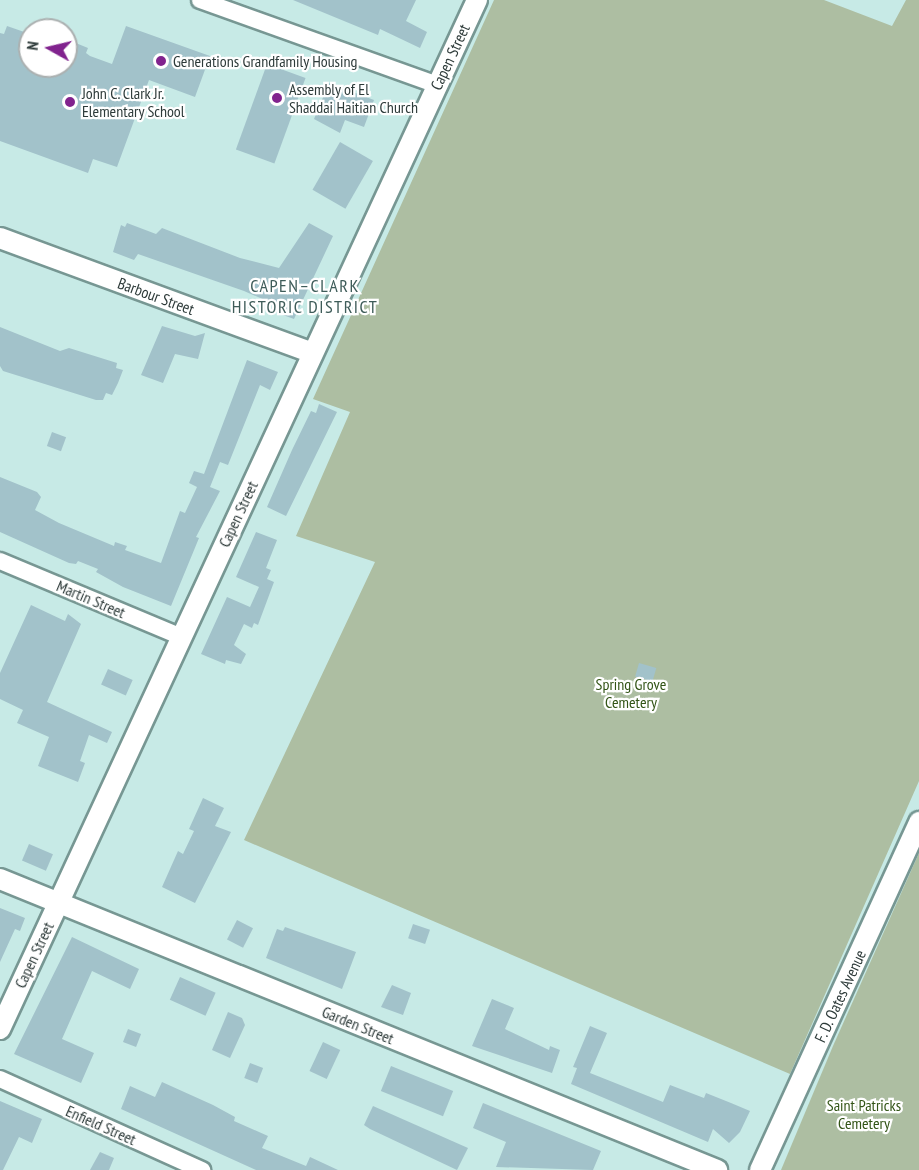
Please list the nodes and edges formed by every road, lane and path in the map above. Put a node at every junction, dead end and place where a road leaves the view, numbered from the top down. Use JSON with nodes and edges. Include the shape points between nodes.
{"nodes":[{"id":1,"x":200,"y":0,"type":"edge"},
{"id":2,"x":477,"y":0,"type":"edge"},
{"id":3,"x":437,"y":85,"type":"junction"},
{"id":4,"x":0,"y":238,"type":"edge"},
{"id":5,"x":312,"y":353,"type":"junction"},
{"id":6,"x":0,"y":561,"type":"edge"},
{"id":7,"x":182,"y":637,"type":"junction"},
{"id":8,"x":919,"y":822,"type":"edge"},
{"id":9,"x":0,"y":879,"type":"edge"},
{"id":10,"x":58,"y":903,"type":"junction"},
{"id":11,"x":0,"y":1029,"type":"edge"},
{"id":12,"x":0,"y":1079,"type":"edge"},
{"id":13,"x":202,"y":1170,"type":"edge"},
{"id":14,"x":717,"y":1170,"type":"edge"},
{"id":15,"x":760,"y":1170,"type":"edge"}],
"edges":[{"from":1,"to":3,"type":"street"},
{"from":2,"to":3,"type":"street","name":"Capen Street"},
{"from":3,"to":5,"type":"street","name":"Capen Street"},
{"from":4,"to":5,"type":"street","name":"Barbour Street"},
{"from":5,"to":7,"type":"street","name":"Capen Street"},
{"from":6,"to":7,"type":"street","name":"Martin Street"},
{"from":7,"to":10,"type":"street","name":"Capen Street"},
{"from":8,"to":15,"type":"street","name":"F. D. Oates Avenue"},
{"from":9,"to":10,"type":"street","name":"Garden Street"},
{"from":10,"to":11,"type":"street","name":"Capen Street"},
{"from":10,"to":14,"type":"street","name":"Garden Street"},
{"from":12,"to":13,"type":"street","name":"Enfield Street"}]}
